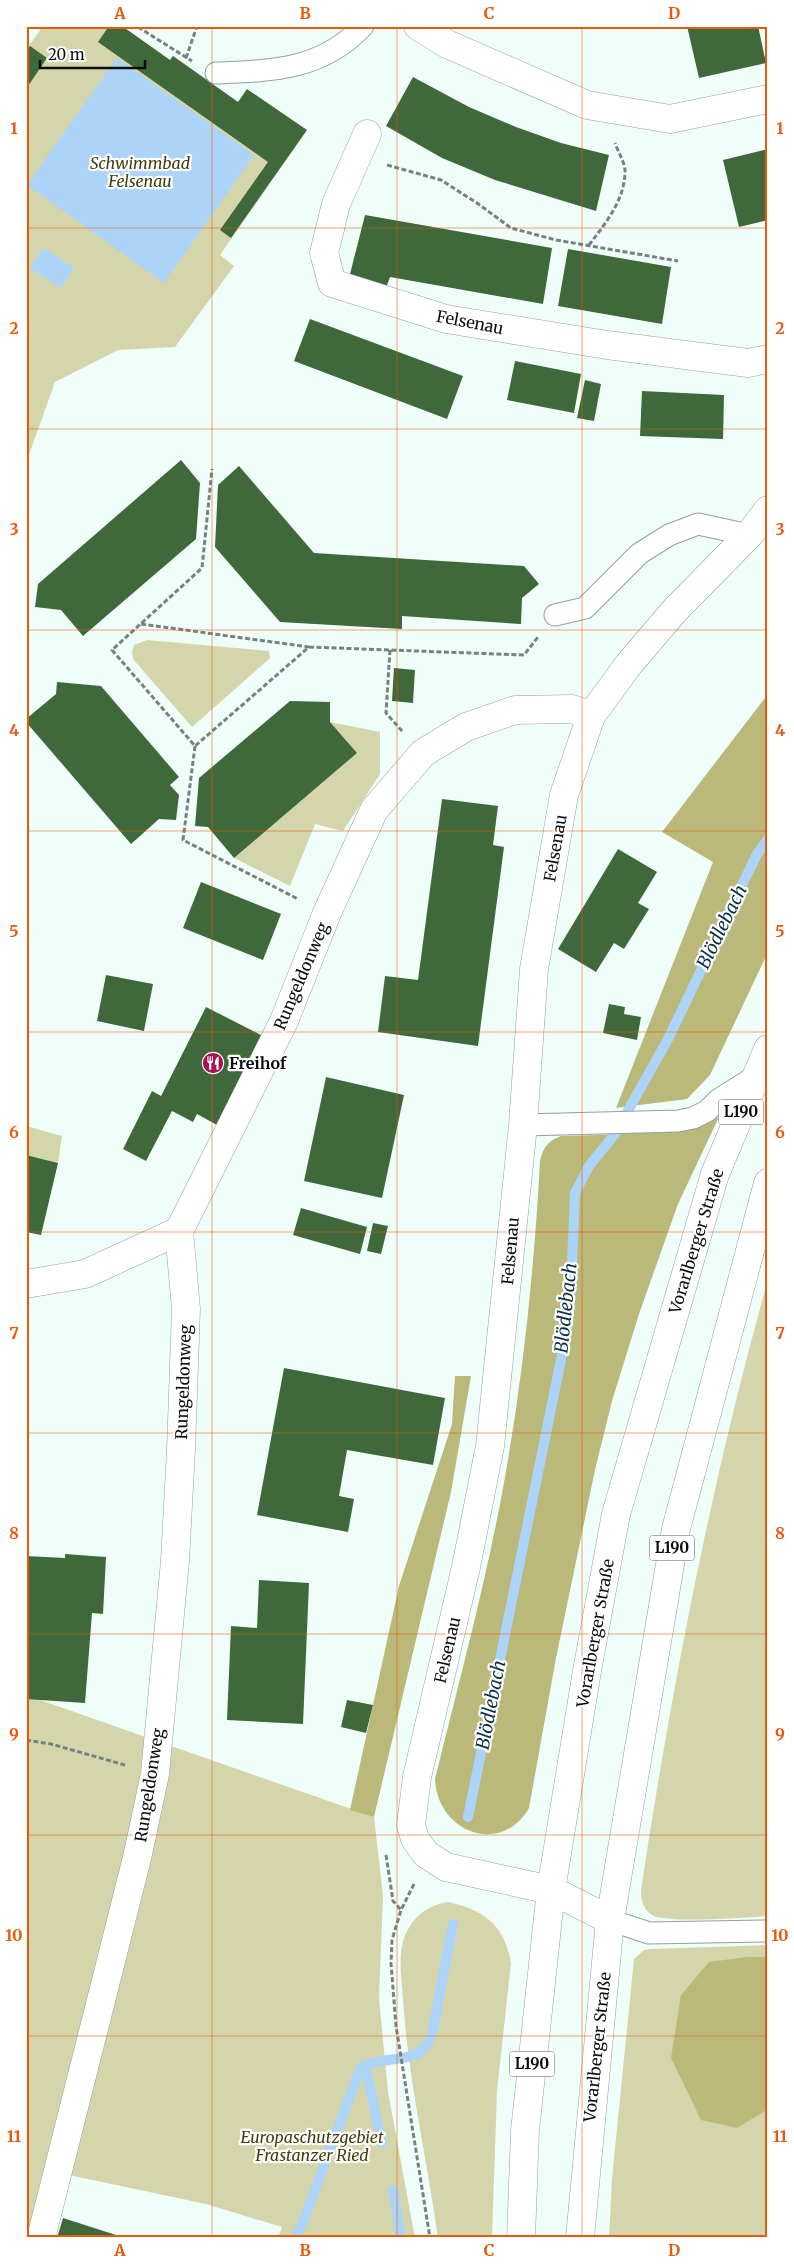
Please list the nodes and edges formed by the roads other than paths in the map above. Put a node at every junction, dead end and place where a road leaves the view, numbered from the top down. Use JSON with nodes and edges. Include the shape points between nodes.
{"nodes":[{"id":1,"x":363,"y":26,"type":"edge"},
{"id":2,"x":418,"y":26,"type":"edge"},
{"id":3,"x":216,"y":73,"type":"road end"},
{"id":4,"x":768,"y":99,"type":"edge"},
{"id":5,"x":362,"y":146,"type":"road end"},
{"id":6,"x":768,"y":359,"type":"edge"},
{"id":7,"x":768,"y":510,"type":"edge"},
{"id":8,"x":748,"y":535,"type":"junction"},
{"id":9,"x":555,"y":615,"type":"road end"},
{"id":10,"x":591,"y":716,"type":"junction"},
{"id":11,"x":768,"y":1049,"type":"edge"},
{"id":12,"x":756,"y":1076,"type":"junction"},
{"id":13,"x":522,"y":1125,"type":"junction"},
{"id":14,"x":768,"y":1183,"type":"edge"},
{"id":15,"x":179,"y":1231,"type":"junction"},
{"id":16,"x":26,"y":1284,"type":"edge"},
{"id":17,"x":551,"y":1890,"type":"junction"},
{"id":18,"x":610,"y":1920,"type":"junction"},
{"id":19,"x":768,"y":1931,"type":"edge"},
{"id":20,"x":40,"y":2238,"type":"edge"},
{"id":21,"x":521,"y":2238,"type":"edge"},
{"id":22,"x":580,"y":2238,"type":"edge"}],
"edges":[{"from":1,"to":3,"type":"lane","via":[[349,41],[322,57],[275,70]]},
{"from":2,"to":4,"type":"street","via":[[447,44],[587,105],[670,119]]},
{"from":5,"to":6,"type":"street","name":"Felsenau","via":[[336,204],[324,253],[332,283],[446,319],[748,364]]},
{"from":7,"to":8,"type":"street","name":"Felsenau"},
{"from":8,"to":9,"type":"lane","via":[[698,524],[669,535],[639,554],[585,608]]},
{"from":8,"to":10,"type":"street","name":"Felsenau","via":[[676,609],[629,664]]},
{"from":10,"to":13,"type":"street","name":"Felsenau","via":[[564,795],[534,969]]},
{"from":10,"to":15,"type":"street","name":"Rungeldonweg","via":[[572,709],[515,710],[466,727],[424,754],[374,810],[327,913],[284,1021]]},
{"from":11,"to":12,"type":"street","name":"Vorarlberger Straße","number":"L190"},
{"from":12,"to":13,"type":"lane","via":[[693,1118],[662,1122]]},
{"from":12,"to":17,"type":"street","name":"Vorarlberger Straße","number":"L190","via":[[715,1174],[616,1514]]},
{"from":13,"to":17,"type":"street","name":"Felsenau","via":[[490,1446],[466,1567],[417,1777],[411,1825],[415,1839],[426,1854],[446,1868]]},
{"from":14,"to":18,"type":"street","name":"Vorarlberger Straße","number":"L190","via":[[676,1529]]},
{"from":15,"to":16,"type":"street","via":[[85,1274]]},
{"from":15,"to":20,"type":"street","name":"Rungeldonweg","via":[[186,1309],[181,1450],[175,1561],[155,1774],[137,1858]]},
{"from":17,"to":18,"type":"street","name":"Felsenau"},
{"from":17,"to":21,"type":"street","name":"Vorarlberger Straße","number":"L190","via":[[525,2131]]},
{"from":18,"to":19,"type":"lane","via":[[649,1933]]},
{"from":18,"to":22,"type":"street","name":"Vorarlberger Straße","number":"L190"}]}
